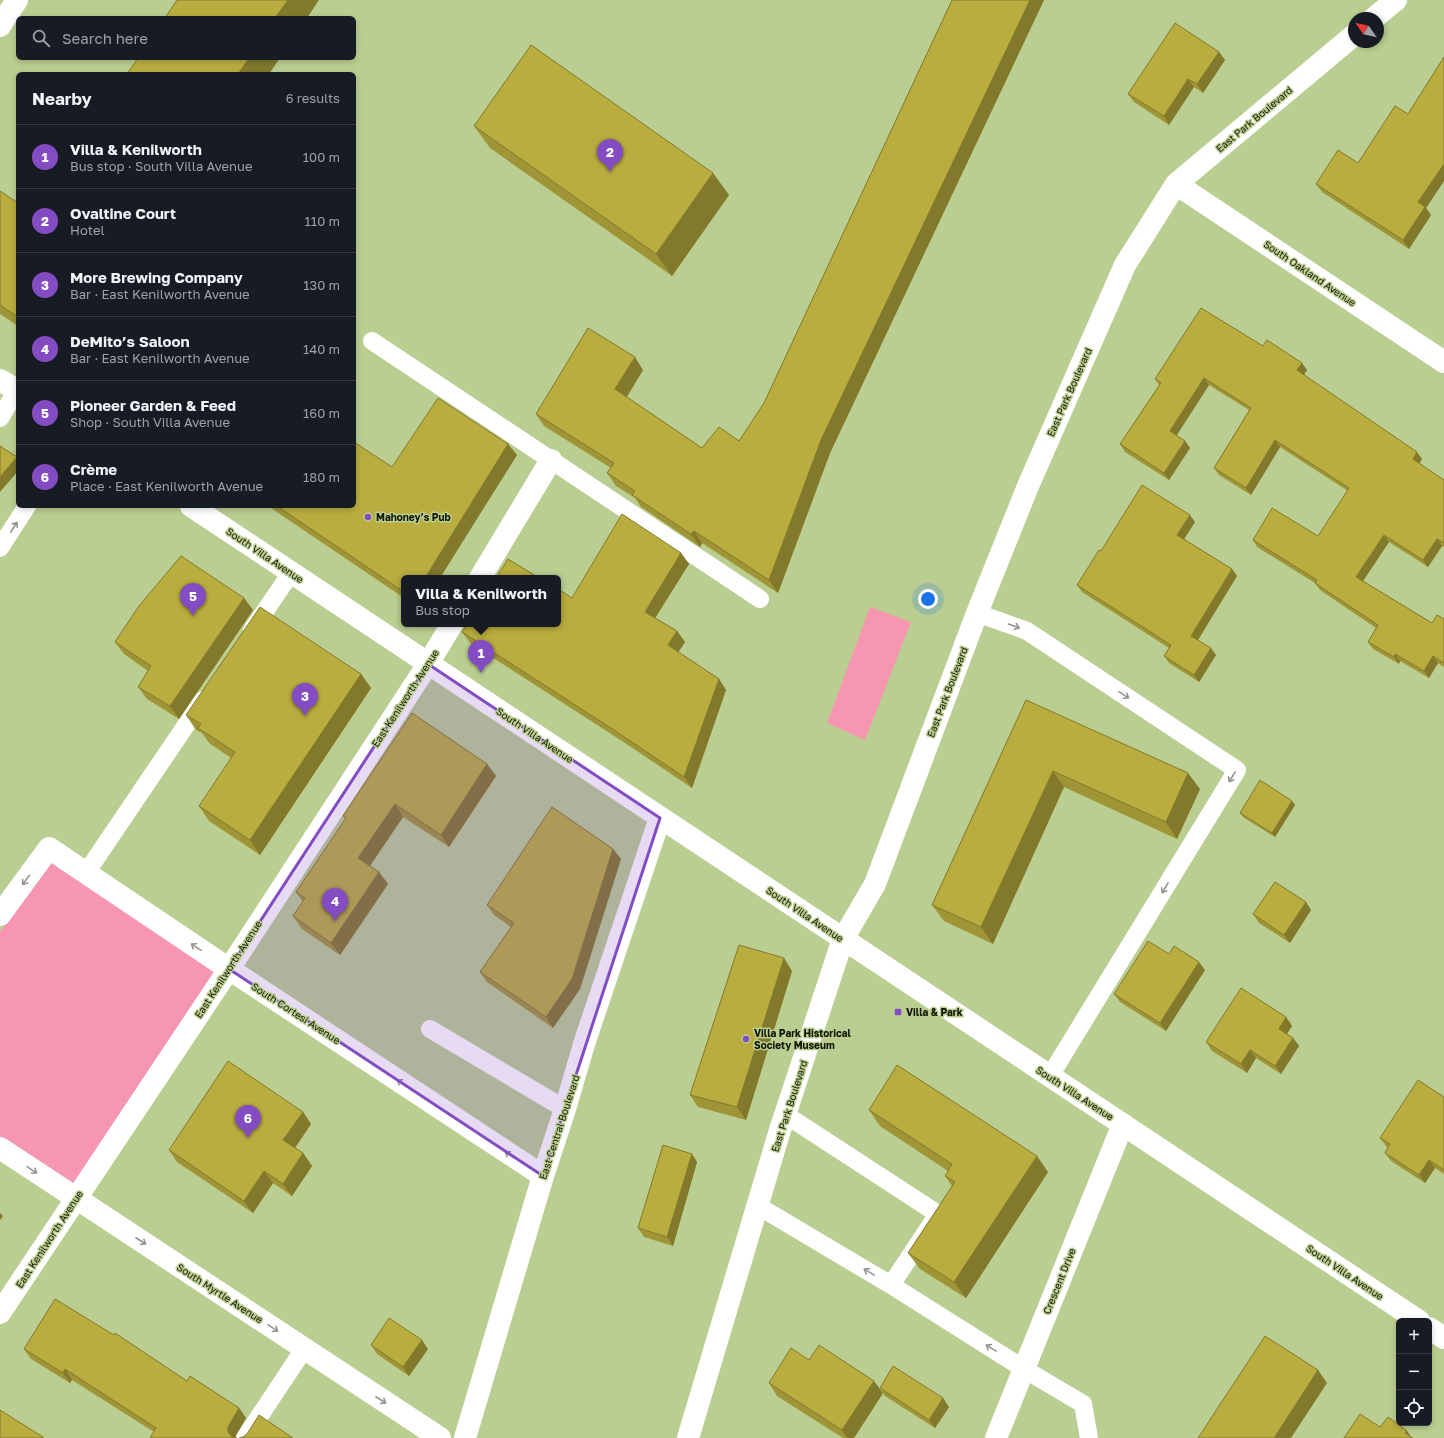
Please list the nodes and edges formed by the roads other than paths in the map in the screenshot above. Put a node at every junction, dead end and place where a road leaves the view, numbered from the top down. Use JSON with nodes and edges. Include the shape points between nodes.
{"nodes":[{"id":1,"x":17,"y":0,"type":"edge"},
{"id":2,"x":1396,"y":0,"type":"edge"},
{"id":3,"x":1381,"y":12,"type":"edge"},
{"id":4,"x":0,"y":26,"type":"edge"},
{"id":5,"x":1348,"y":40,"type":"edge"},
{"id":6,"x":1176,"y":184,"type":"junction"},
{"id":7,"x":372,"y":341,"type":"dead end"},
{"id":8,"x":1444,"y":362,"type":"edge"},
{"id":9,"x":12,"y":387,"type":"edge"},
{"id":10,"x":0,"y":418,"type":"edge"},
{"id":11,"x":551,"y":460,"type":"junction"},
{"id":12,"x":26,"y":508,"type":"edge"},
{"id":13,"x":194,"y":508,"type":"edge"},
{"id":14,"x":0,"y":548,"type":"edge"},
{"id":15,"x":291,"y":573,"type":"junction"},
{"id":16,"x":482,"y":575,"type":"edge"},
{"id":17,"x":760,"y":599,"type":"dead end"},
{"id":18,"x":977,"y":613,"type":"junction"},
{"id":19,"x":450,"y":627,"type":"edge"},
{"id":20,"x":243,"y":642,"type":"edge"},
{"id":21,"x":428,"y":664,"type":"junction"},
{"id":22,"x":212,"y":688,"type":"edge"},
{"id":23,"x":660,"y":818,"type":"junction"},
{"id":24,"x":86,"y":873,"type":"junction"},
{"id":25,"x":0,"y":915,"type":"edge"},
{"id":26,"x":843,"y":939,"type":"junction"},
{"id":27,"x":229,"y":969,"type":"junction"},
{"id":28,"x":430,"y":1029,"type":"dead end"},
{"id":29,"x":1050,"y":1076,"type":"junction"},
{"id":30,"x":565,"y":1109,"type":"junction"},
{"id":31,"x":786,"y":1115,"type":"junction"},
{"id":32,"x":1123,"y":1124,"type":"junction"},
{"id":33,"x":0,"y":1148,"type":"edge"},
{"id":34,"x":543,"y":1176,"type":"junction"},
{"id":35,"x":75,"y":1198,"type":"junction"},
{"id":36,"x":758,"y":1206,"type":"junction"},
{"id":37,"x":891,"y":1285,"type":"junction"},
{"id":38,"x":0,"y":1312,"type":"edge"},
{"id":39,"x":1414,"y":1318,"type":"edge"},
{"id":40,"x":1432,"y":1330,"type":"edge"},
{"id":41,"x":1444,"y":1338,"type":"edge"},
{"id":42,"x":304,"y":1349,"type":"junction"},
{"id":43,"x":1024,"y":1369,"type":"junction"},
{"id":44,"x":692,"y":1436,"type":"edge"},
{"id":45,"x":245,"y":1438,"type":"edge"},
{"id":46,"x":440,"y":1438,"type":"edge"},
{"id":47,"x":465,"y":1438,"type":"edge"},
{"id":48,"x":996,"y":1438,"type":"edge"},
{"id":49,"x":1089,"y":1438,"type":"edge"}],
"edges":[{"from":1,"to":4,"type":"street"},
{"from":2,"to":3,"type":"street"},
{"from":5,"to":6,"type":"street","name":"East Park Boulevard"},
{"from":6,"to":8,"type":"street","name":"South Oakland Avenue"},
{"from":6,"to":18,"type":"street","name":"East Park Boulevard","via":[[1125,265],[1028,486]]},
{"from":7,"to":11,"type":"lane"},
{"from":9,"to":10,"type":"lane"},
{"from":11,"to":16,"type":"street"},
{"from":11,"to":17,"type":"lane"},
{"from":14,"to":12,"type":"lane","one_way":true},
{"from":13,"to":15,"type":"street","name":"South Villa Avenue"},
{"from":15,"to":20,"type":"lane"},
{"from":15,"to":21,"type":"street","name":"South Villa Avenue"},
{"from":18,"to":26,"type":"street","name":"East Park Boulevard","via":[[875,884]]},
{"from":18,"to":29,"type":"lane","one_way":true,"via":[[1027,631],[1236,770]]},
{"from":19,"to":21,"type":"street","name":"East Kenilworth Avenue"},
{"from":21,"to":23,"type":"street","name":"South Villa Avenue"},
{"from":21,"to":27,"type":"street","name":"East Kenilworth Avenue"},
{"from":22,"to":24,"type":"lane"},
{"from":23,"to":26,"type":"street","name":"South Villa Avenue"},
{"from":23,"to":30,"type":"street","name":"East Central Boulevard"},
{"from":24,"to":25,"type":"street","name":"South Cortesi Avenue","one_way":true,"via":[[49,848]]},
{"from":27,"to":24,"type":"street","name":"South Cortesi Avenue","one_way":true},
{"from":26,"to":29,"type":"street","name":"South Villa Avenue"},
{"from":26,"to":31,"type":"street","name":"East Park Boulevard"},
{"from":34,"to":27,"type":"street","name":"South Cortesi Avenue","one_way":true},
{"from":27,"to":35,"type":"street","name":"East Kenilworth Avenue"},
{"from":28,"to":30,"type":"lane"},
{"from":29,"to":32,"type":"street","name":"South Villa Avenue"},
{"from":30,"to":34,"type":"street","name":"East Central Boulevard"},
{"from":31,"to":36,"type":"street","name":"East Park Boulevard"},
{"from":31,"to":37,"type":"lane","via":[[938,1214]]},
{"from":32,"to":39,"type":"street","name":"South Villa Avenue"},
{"from":32,"to":43,"type":"street","name":"Crescent Drive"},
{"from":33,"to":35,"type":"street","name":"South Myrtle Avenue","one_way":true},
{"from":34,"to":47,"type":"street","name":"East Central Boulevard"},
{"from":35,"to":38,"type":"street","name":"East Kenilworth Avenue"},
{"from":35,"to":42,"type":"street","name":"South Myrtle Avenue","one_way":true},
{"from":37,"to":36,"type":"lane","one_way":true},
{"from":36,"to":44,"type":"street","name":"East Park Boulevard"},
{"from":43,"to":37,"type":"lane","one_way":true},
{"from":40,"to":41,"type":"street"},
{"from":42,"to":45,"type":"lane"},
{"from":42,"to":46,"type":"street","name":"South Myrtle Avenue","one_way":true},
{"from":43,"to":48,"type":"street","name":"Crescent Drive"},
{"from":43,"to":49,"type":"lane","via":[[1083,1404]]}]}
